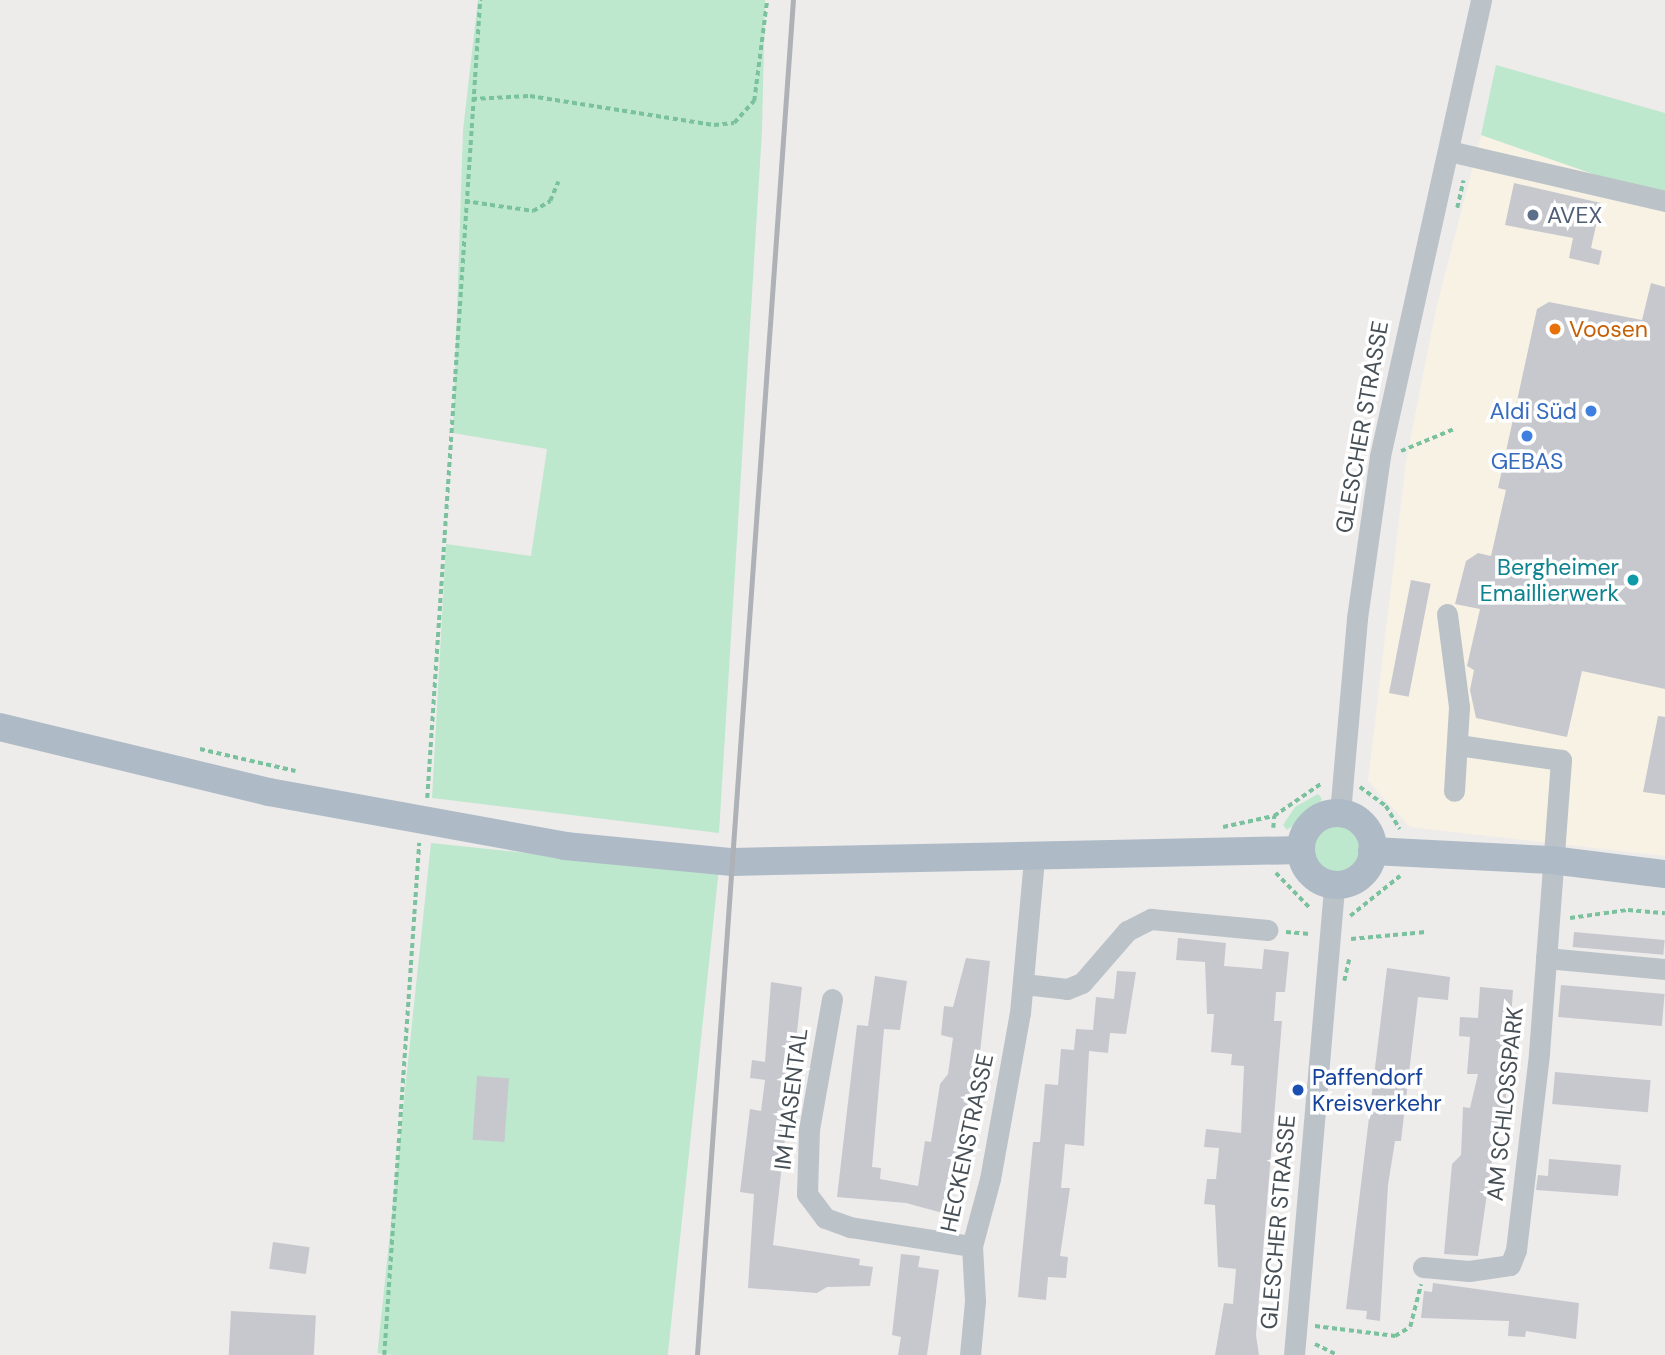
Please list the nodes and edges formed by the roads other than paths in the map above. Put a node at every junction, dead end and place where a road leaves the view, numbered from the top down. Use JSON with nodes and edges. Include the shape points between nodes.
{"nodes":[{"id":1,"x":1480,"y":0,"type":"edge"},
{"id":2,"x":1459,"y":153,"type":"junction"},
{"id":3,"x":1665,"y":201,"type":"edge"},
{"id":4,"x":1447,"y":614,"type":"dead end"},
{"id":5,"x":0,"y":727,"type":"edge"},
{"id":6,"x":1458,"y":745,"type":"junction"},
{"id":7,"x":1454,"y":791,"type":"dead end"},
{"id":8,"x":1340,"y":813,"type":"junction"},
{"id":9,"x":1301,"y":850,"type":"junction"},
{"id":10,"x":1372,"y":851,"type":"junction"},
{"id":11,"x":1034,"y":860,"type":"junction"},
{"id":12,"x":1551,"y":860,"type":"junction"},
{"id":13,"x":1665,"y":874,"type":"edge"},
{"id":14,"x":1334,"y":884,"type":"junction"},
{"id":15,"x":1267,"y":930,"type":"road end"},
{"id":16,"x":1546,"y":958,"type":"junction"},
{"id":17,"x":1665,"y":969,"type":"edge"},
{"id":18,"x":1024,"y":984,"type":"junction"},
{"id":19,"x":832,"y":999,"type":"dead end"},
{"id":20,"x":972,"y":1246,"type":"junction"},
{"id":21,"x":1423,"y":1268,"type":"road end"},
{"id":22,"x":970,"y":1355,"type":"edge"},
{"id":23,"x":1294,"y":1355,"type":"edge"}],
"edges":[{"from":1,"to":2,"type":"street","name":"GLESCHER STRASSE"},
{"from":2,"to":3,"type":"street"},
{"from":2,"to":8,"type":"street","name":"GLESCHER STRASSE","via":[[1380,456],[1357,618]]},
{"from":4,"to":6,"type":"street","via":[[1460,707]]},
{"from":5,"to":11,"type":"main road","via":[[426,807],[565,846],[732,862]]},
{"from":6,"to":7,"type":"street"},
{"from":6,"to":12,"type":"street","name":"AM SCHLOSSPARK","via":[[1561,760]]},
{"from":8,"to":9,"type":"main road","via":[[1313,822]]},
{"from":8,"to":10,"type":"main road","via":[[1365,827]]},
{"from":9,"to":11,"type":"main road"},
{"from":9,"to":14,"type":"main road","via":[[1312,874]]},
{"from":10,"to":12,"type":"main road"},
{"from":10,"to":14,"type":"main road","via":[[1365,872]]},
{"from":11,"to":18,"type":"street","name":"HECKENSTRASSE"},
{"from":12,"to":13,"type":"main road"},
{"from":12,"to":16,"type":"street","name":"AM SCHLOSSPARK"},
{"from":14,"to":23,"type":"street","name":"GLESCHER STRASSE"},
{"from":15,"to":18,"type":"street","via":[[1150,919],[1127,931],[1082,983],[1067,989]]},
{"from":16,"to":17,"type":"street"},
{"from":16,"to":21,"type":"street","name":"AM SCHLOSSPARK","via":[[1539,1053],[1510,1265],[1469,1272]]},
{"from":18,"to":20,"type":"street","name":"HECKENSTRASSE","via":[[990,1180]]},
{"from":19,"to":20,"type":"street","name":"IM HASENTAL","via":[[809,1130],[807,1194],[825,1218],[850,1227]]},
{"from":20,"to":22,"type":"street","name":"HECKENSTRASSE","via":[[975,1301]]}]}
